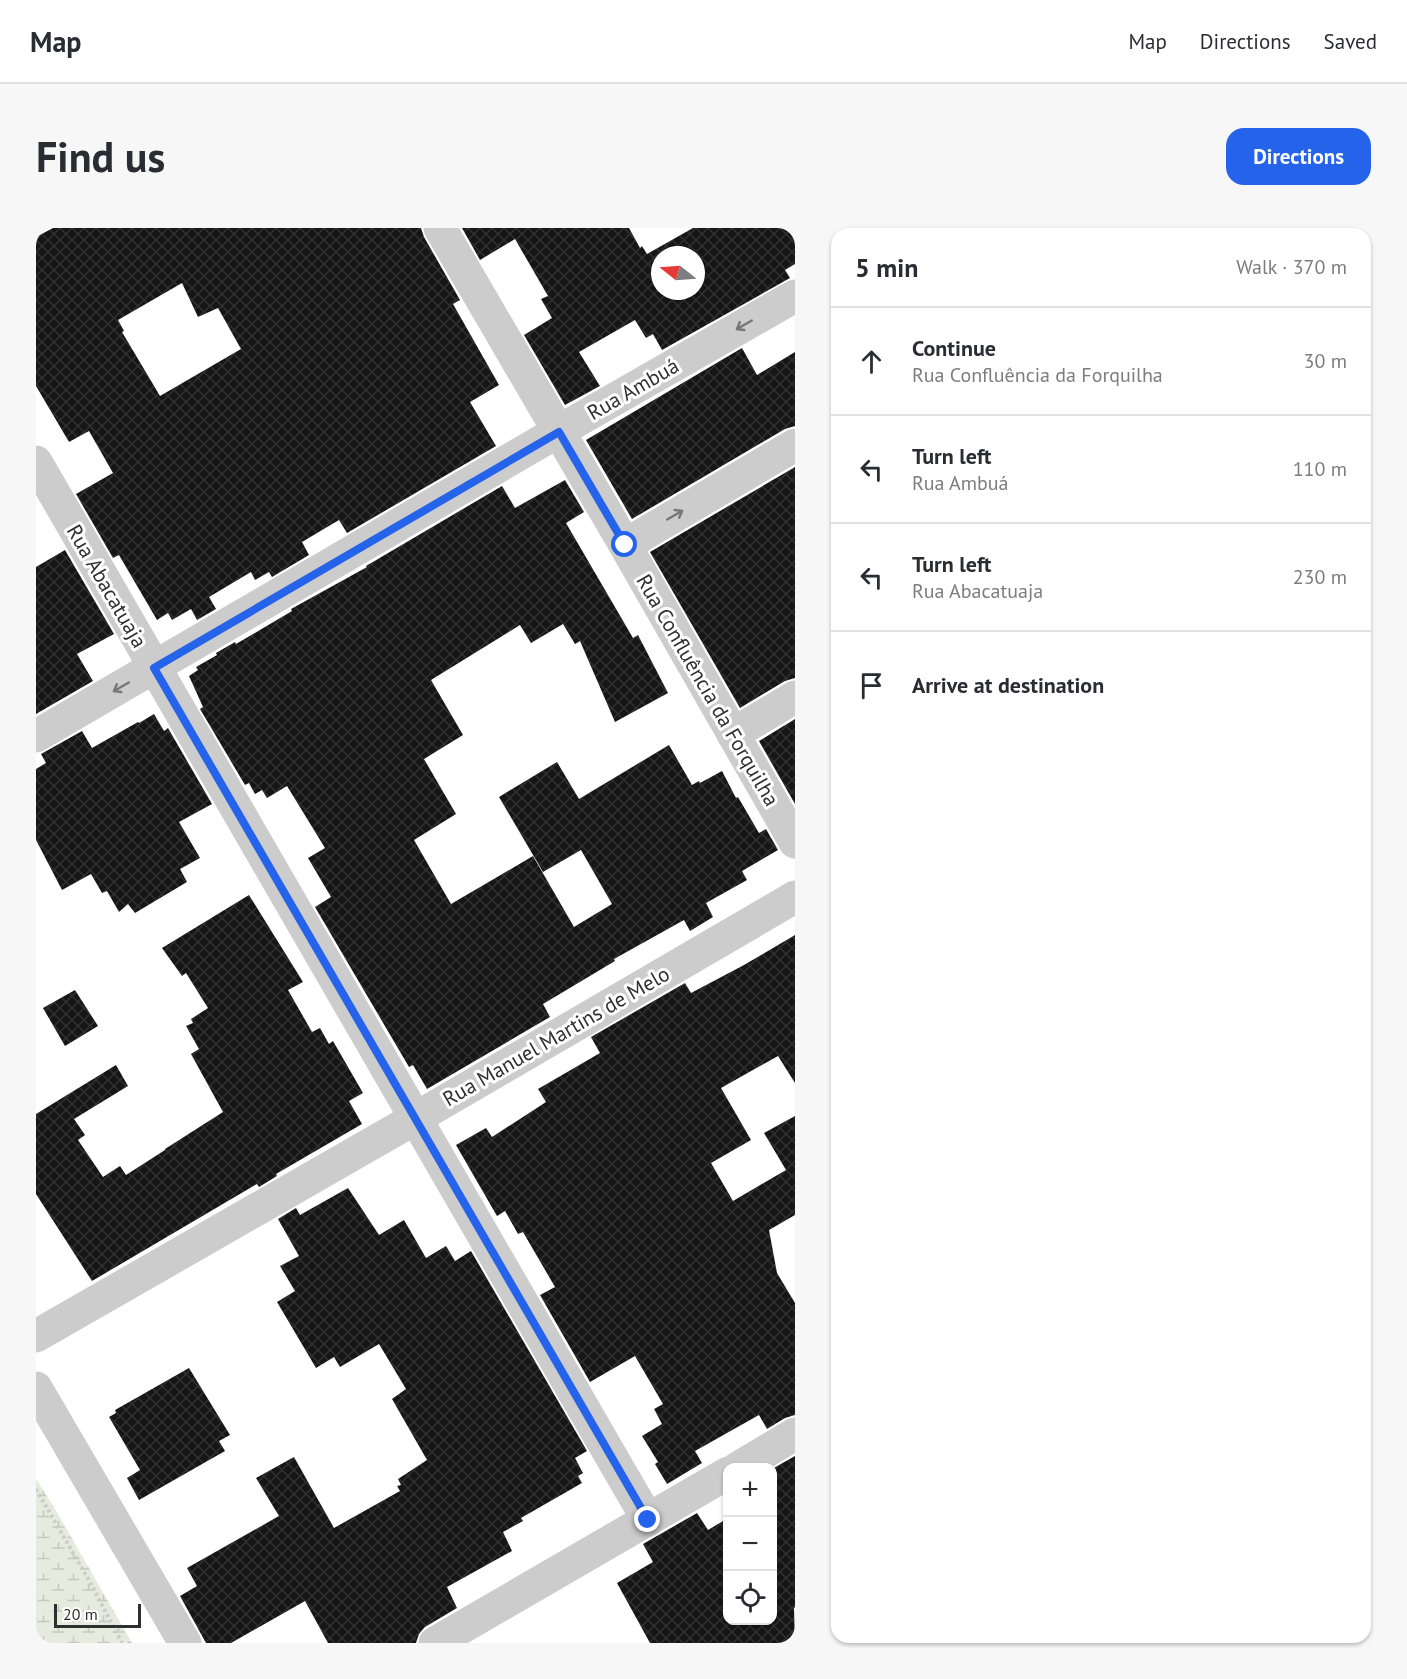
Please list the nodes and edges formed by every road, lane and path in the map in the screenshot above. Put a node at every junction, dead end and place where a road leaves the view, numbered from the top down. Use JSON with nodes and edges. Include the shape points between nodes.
{"nodes":[{"id":1,"x":440,"y":228,"type":"edge"},
{"id":2,"x":795,"y":296,"type":"edge"},
{"id":3,"x":559,"y":432,"type":"junction"},
{"id":4,"x":795,"y":445,"type":"edge"},
{"id":5,"x":36,"y":462,"type":"edge"},
{"id":6,"x":625,"y":545,"type":"junction"},
{"id":7,"x":154,"y":668,"type":"junction"},
{"id":8,"x":795,"y":698,"type":"edge"},
{"id":9,"x":733,"y":734,"type":"junction"},
{"id":10,"x":36,"y":736,"type":"edge"},
{"id":11,"x":795,"y":842,"type":"edge"},
{"id":12,"x":795,"y":897,"type":"edge"},
{"id":13,"x":416,"y":1118,"type":"junction"},
{"id":14,"x":36,"y":1336,"type":"edge"},
{"id":15,"x":36,"y":1388,"type":"edge"},
{"id":16,"x":795,"y":1434,"type":"edge"},
{"id":17,"x":745,"y":1463,"type":"edge"},
{"id":18,"x":723,"y":1476,"type":"edge"},
{"id":19,"x":36,"y":1490,"type":"edge"},
{"id":20,"x":648,"y":1520,"type":"junction"},
{"id":21,"x":122,"y":1643,"type":"edge"},
{"id":22,"x":185,"y":1643,"type":"edge"},
{"id":23,"x":435,"y":1643,"type":"edge"}],
"edges":[{"from":1,"to":3,"type":"street","name":"Rua Confluência da Forquilha"},
{"from":2,"to":3,"type":"street","name":"Rua Ambuá","one_way":true},
{"from":3,"to":6,"type":"street","name":"Rua Confluência da Forquilha"},
{"from":3,"to":7,"type":"street","name":"Rua Ambuá"},
{"from":6,"to":4,"type":"street","one_way":true},
{"from":5,"to":7,"type":"street","name":"Rua Abacatuaja"},
{"from":6,"to":9,"type":"street","name":"Rua Confluência da Forquilha"},
{"from":7,"to":10,"type":"street","name":"Rua Ambuá","one_way":true},
{"from":7,"to":13,"type":"street","name":"Rua Abacatuaja"},
{"from":8,"to":9,"type":"street"},
{"from":9,"to":11,"type":"street","name":"Rua Confluência da Forquilha"},
{"from":12,"to":13,"type":"street","name":"Rua Manuel Martins de Melo"},
{"from":13,"to":14,"type":"street","name":"Rua Manuel Martins de Melo"},
{"from":13,"to":20,"type":"street","name":"Rua Abacatuaja"},
{"from":15,"to":22,"type":"street"},
{"from":16,"to":17,"type":"street"},
{"from":18,"to":20,"type":"street"},
{"from":19,"to":21,"type":"path"},
{"from":20,"to":23,"type":"street"}]}
